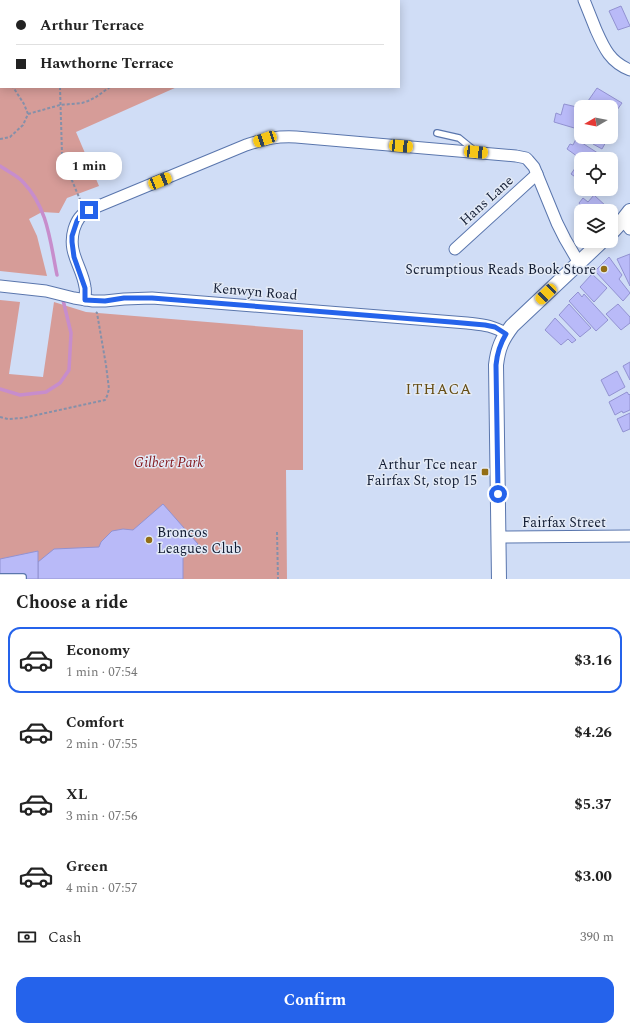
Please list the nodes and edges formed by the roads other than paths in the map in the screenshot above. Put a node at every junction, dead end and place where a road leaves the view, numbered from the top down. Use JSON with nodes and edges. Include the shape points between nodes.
{"nodes":[{"id":1,"x":584,"y":0,"type":"edge"},
{"id":2,"x":630,"y":70,"type":"edge"},
{"id":3,"x":437,"y":133,"type":"dead end"},
{"id":4,"x":476,"y":152,"type":"junction"},
{"id":5,"x":537,"y":174,"type":"junction"},
{"id":6,"x":628,"y":220,"type":"edge"},
{"id":7,"x":618,"y":228,"type":"edge"},
{"id":8,"x":595,"y":248,"type":"edge"},
{"id":9,"x":455,"y":249,"type":"dead end"},
{"id":10,"x":579,"y":263,"type":"junction"},
{"id":11,"x":0,"y":286,"type":"edge"},
{"id":12,"x":85,"y":300,"type":"junction"},
{"id":13,"x":506,"y":334,"type":"junction"},
{"id":14,"x":630,"y":536,"type":"edge"},
{"id":15,"x":498,"y":537,"type":"junction"},
{"id":16,"x":0,"y":577,"type":"edge"},
{"id":17,"x":23,"y":579,"type":"edge"},
{"id":18,"x":499,"y":579,"type":"edge"}],
"edges":[{"from":1,"to":2,"type":"street","via":[[605,50],[612,59]]},
{"from":3,"to":4,"type":"lane","via":[[459,138]]},
{"from":4,"to":5,"type":"street","via":[[526,158]]},
{"from":4,"to":12,"type":"street","via":[[296,137],[273,137],[246,145],[80,216],[72,242],[74,257],[85,288]]},
{"from":5,"to":9,"type":"street","name":"Hans Lane"},
{"from":5,"to":10,"type":"street","via":[[557,223]]},
{"from":6,"to":7,"type":"street"},
{"from":8,"to":10,"type":"street"},
{"from":10,"to":13,"type":"street"},
{"from":11,"to":12,"type":"street","name":"Kenwyn Road","via":[[46,290]]},
{"from":12,"to":13,"type":"street","name":"Kenwyn Road","via":[[152,298],[451,322],[495,327]]},
{"from":13,"to":15,"type":"street","via":[[499,348],[496,365]]},
{"from":14,"to":15,"type":"street","name":"Fairfax Street"},
{"from":15,"to":18,"type":"street"},
{"from":16,"to":17,"type":"lane"}]}
